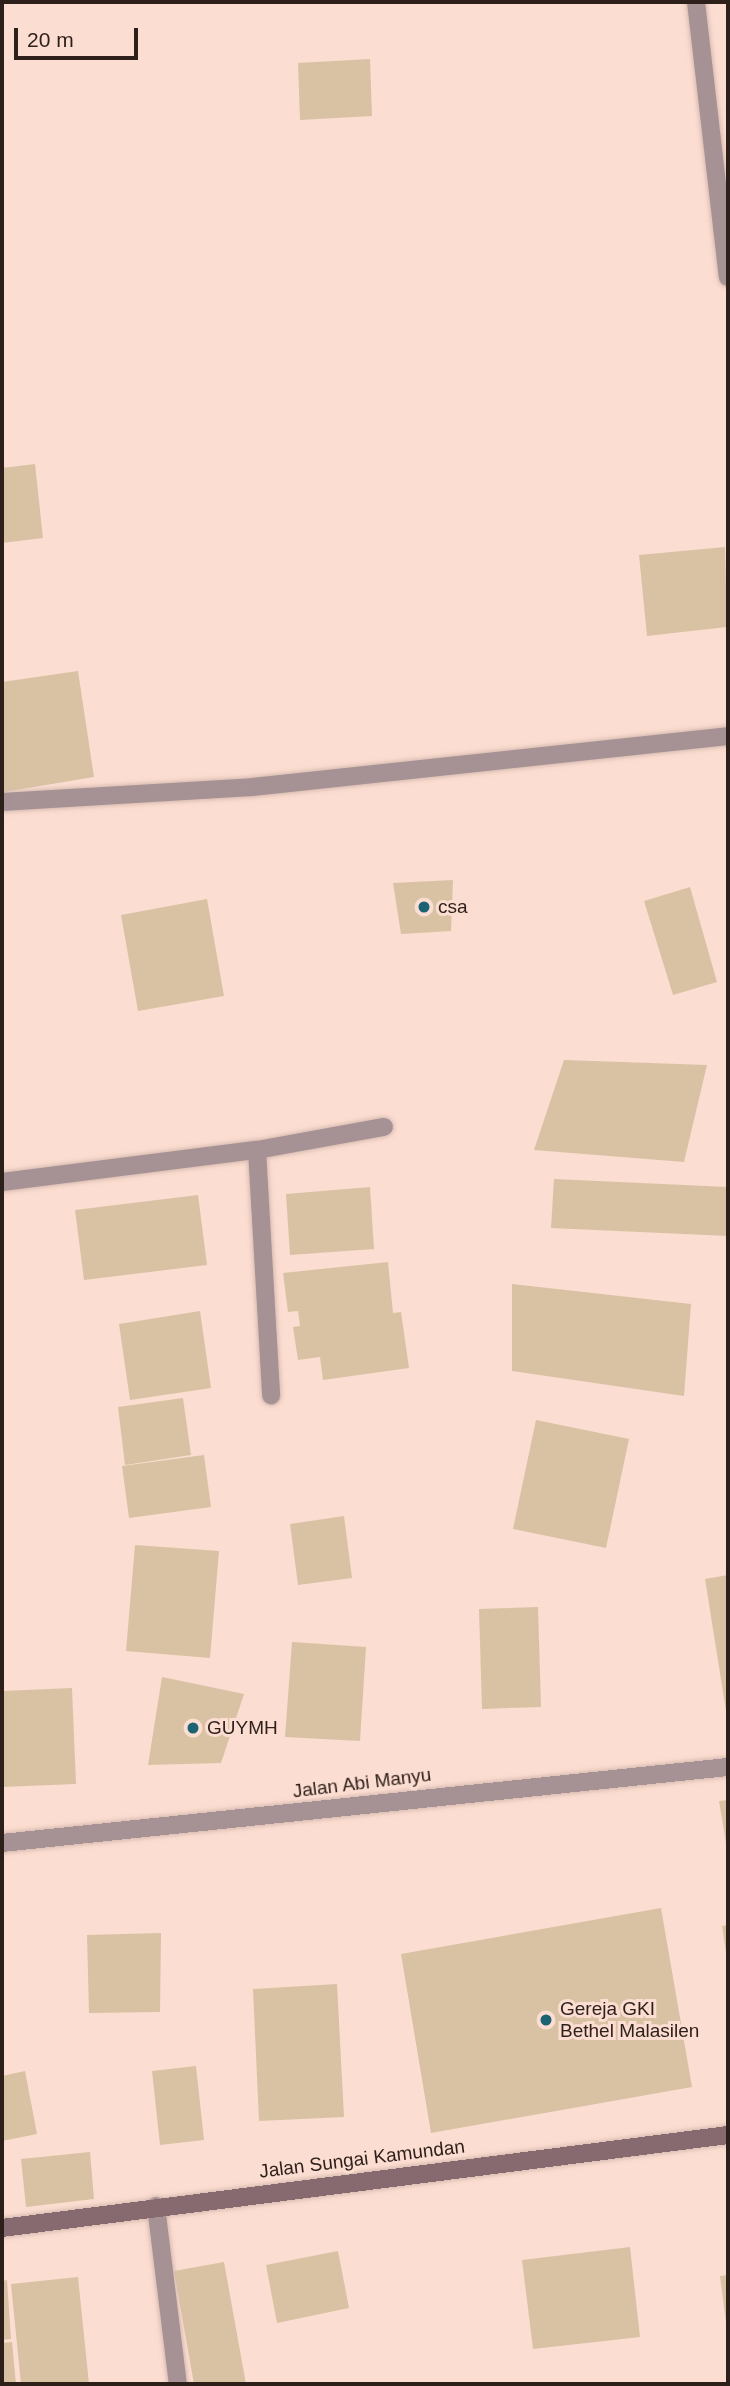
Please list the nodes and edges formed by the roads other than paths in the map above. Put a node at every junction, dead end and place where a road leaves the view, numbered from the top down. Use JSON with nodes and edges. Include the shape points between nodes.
{"nodes":[{"id":1,"x":696,"y":2,"type":"edge"},
{"id":2,"x":728,"y":277,"type":"edge"},
{"id":3,"x":728,"y":736,"type":"edge"},
{"id":4,"x":2,"y":802,"type":"edge"},
{"id":5,"x":384,"y":1127,"type":"dead end"},
{"id":6,"x":257,"y":1150,"type":"junction"},
{"id":7,"x":2,"y":1182,"type":"edge"},
{"id":8,"x":271,"y":1395,"type":"dead end"},
{"id":9,"x":728,"y":1767,"type":"edge"},
{"id":10,"x":2,"y":1843,"type":"edge"},
{"id":11,"x":728,"y":2135,"type":"edge"},
{"id":12,"x":156,"y":2206,"type":"junction"},
{"id":13,"x":2,"y":2228,"type":"edge"},
{"id":14,"x":178,"y":2384,"type":"edge"}],
"edges":[{"from":1,"to":2,"type":"street"},
{"from":3,"to":4,"type":"street","via":[[252,787]]},
{"from":5,"to":6,"type":"street"},
{"from":6,"to":7,"type":"street"},
{"from":6,"to":8,"type":"street"},
{"from":9,"to":10,"type":"street","name":"Jalan Abi Manyu"},
{"from":11,"to":12,"type":"main road","name":"Jalan Sungai Kamundan"},
{"from":12,"to":13,"type":"main road","name":"Jalan Sungai Kamundan"},
{"from":12,"to":14,"type":"street"}]}
